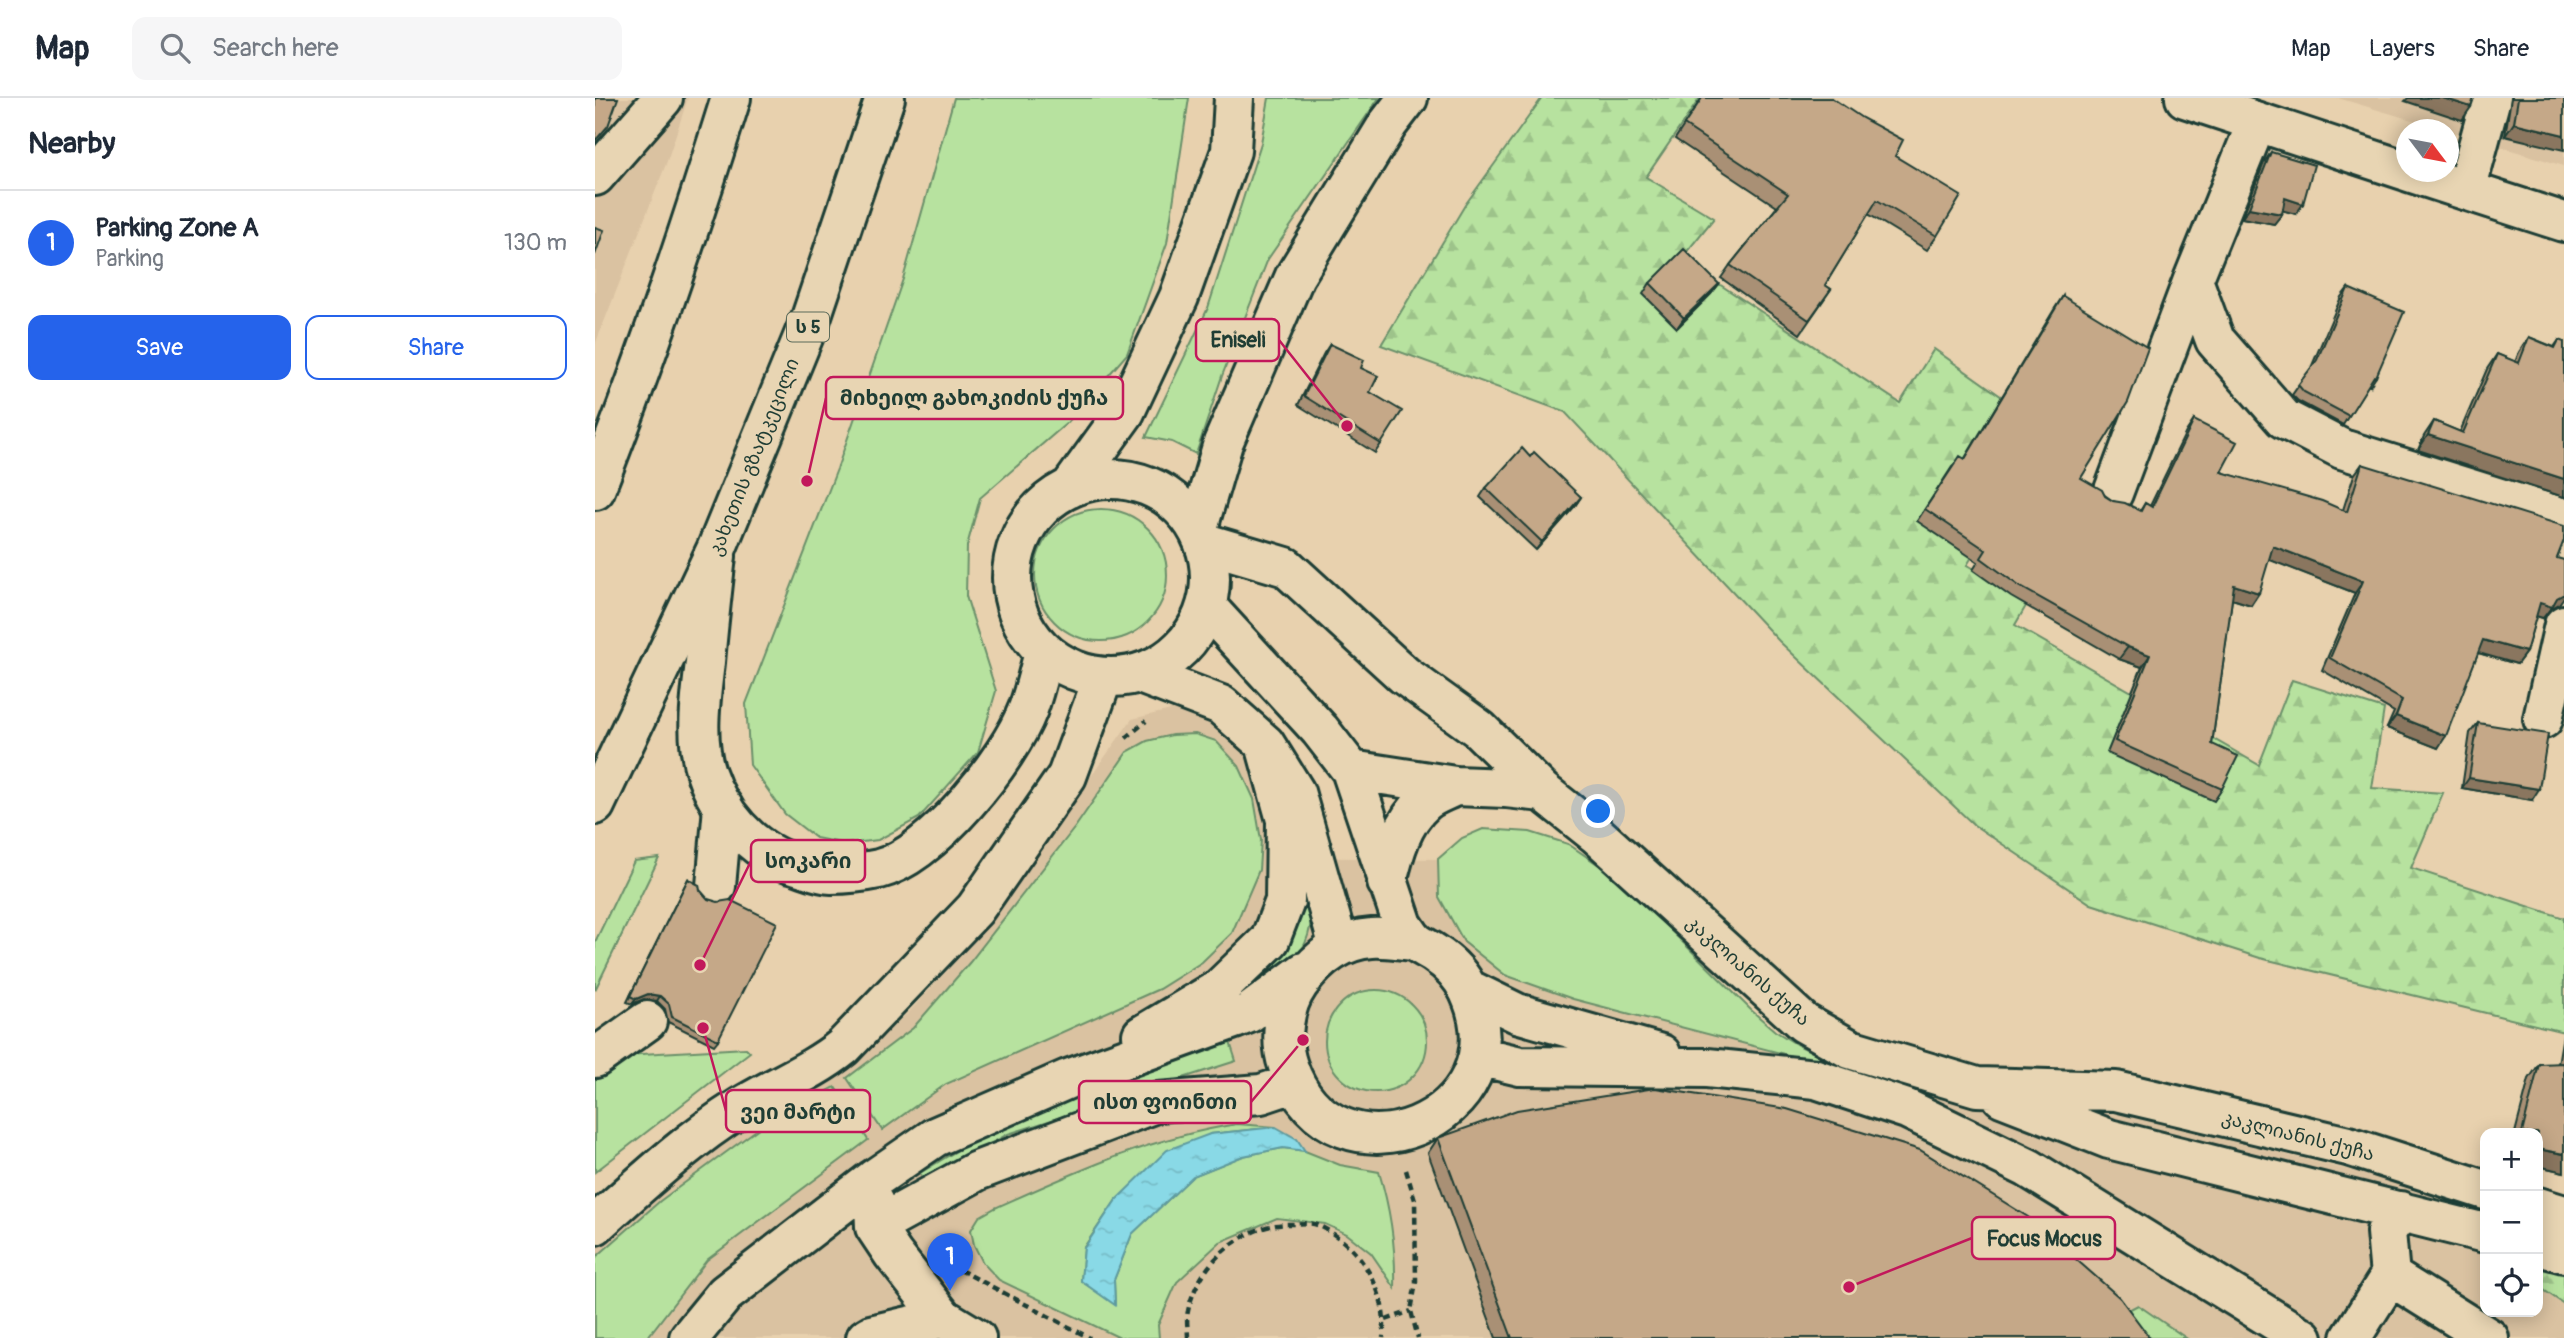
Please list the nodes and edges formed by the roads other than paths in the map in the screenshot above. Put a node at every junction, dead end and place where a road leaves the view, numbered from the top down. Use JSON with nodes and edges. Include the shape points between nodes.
{"nodes":[{"id":1,"x":663,"y":98,"type":"edge"},
{"id":2,"x":731,"y":98,"type":"edge"},
{"id":3,"x":884,"y":98,"type":"edge"},
{"id":4,"x":1234,"y":98,"type":"edge"},
{"id":5,"x":1408,"y":98,"type":"edge"},
{"id":6,"x":2185,"y":98,"type":"edge"},
{"id":7,"x":2491,"y":98,"type":"edge"},
{"id":8,"x":2257,"y":122,"type":"junction"},
{"id":9,"x":2396,"y":167,"type":"edge"},
{"id":10,"x":595,"y":176,"type":"edge"},
{"id":11,"x":2442,"y":182,"type":"edge"},
{"id":12,"x":2466,"y":190,"type":"junction"},
{"id":13,"x":2564,"y":222,"type":"edge"},
{"id":14,"x":2193,"y":281,"type":"junction"},
{"id":15,"x":1070,"y":488,"type":"junction"},
{"id":16,"x":595,"y":490,"type":"edge"},
{"id":17,"x":2113,"y":493,"type":"dead end"},
{"id":18,"x":2564,"y":518,"type":"edge"},
{"id":19,"x":1201,"y":536,"type":"junction"},
{"id":20,"x":716,"y":550,"type":"junction"},
{"id":21,"x":1207,"y":607,"type":"junction"},
{"id":22,"x":2564,"y":625,"type":"edge"},
{"id":23,"x":1044,"y":652,"type":"junction"},
{"id":24,"x":1122,"y":676,"type":"junction"},
{"id":25,"x":2543,"y":719,"type":"dead end"},
{"id":26,"x":1265,"y":744,"type":"junction"},
{"id":27,"x":1351,"y":770,"type":"junction"},
{"id":28,"x":1455,"y":786,"type":"junction"},
{"id":29,"x":1543,"y":792,"type":"junction"},
{"id":30,"x":595,"y":805,"type":"edge"},
{"id":31,"x":723,"y":807,"type":"junction"},
{"id":32,"x":1387,"y":882,"type":"junction"},
{"id":33,"x":716,"y":886,"type":"dead end"},
{"id":34,"x":1415,"y":942,"type":"junction"},
{"id":35,"x":1325,"y":957,"type":"junction"},
{"id":36,"x":1468,"y":989,"type":"junction"},
{"id":37,"x":647,"y":1021,"type":"dead end"},
{"id":38,"x":1478,"y":1056,"type":"junction"},
{"id":39,"x":595,"y":1058,"type":"edge"},
{"id":40,"x":1707,"y":1068,"type":"junction"},
{"id":41,"x":1068,"y":1079,"type":"junction"},
{"id":42,"x":1294,"y":1083,"type":"junction"},
{"id":43,"x":1977,"y":1087,"type":"junction"},
{"id":44,"x":874,"y":1179,"type":"junction"},
{"id":45,"x":2480,"y":1188,"type":"edge"},
{"id":46,"x":2543,"y":1208,"type":"edge"},
{"id":47,"x":2401,"y":1211,"type":"junction"},
{"id":48,"x":2564,"y":1214,"type":"edge"},
{"id":49,"x":595,"y":1225,"type":"edge"},
{"id":50,"x":875,"y":1227,"type":"junction"},
{"id":51,"x":2480,"y":1232,"type":"edge"},
{"id":52,"x":2543,"y":1247,"type":"edge"},
{"id":53,"x":2564,"y":1253,"type":"edge"},
{"id":54,"x":2390,"y":1276,"type":"junction"},
{"id":55,"x":943,"y":1318,"type":"junction"},
{"id":56,"x":689,"y":1338,"type":"edge"},
{"id":57,"x":866,"y":1338,"type":"edge"},
{"id":58,"x":976,"y":1338,"type":"edge"},
{"id":59,"x":2303,"y":1338,"type":"edge"},
{"id":60,"x":2351,"y":1338,"type":"edge"},
{"id":61,"x":2489,"y":1338,"type":"edge"}],
"edges":[{"from":1,"to":10,"type":"main road"},
{"from":2,"to":16,"type":"main road","via":[[694,219]]},
{"from":3,"to":20,"type":"main road","name":"კახეთის გზატკეცილი","number":"ს 5","via":[[811,318]]},
{"from":4,"to":15,"type":"main road","via":[[1231,151],[1179,297],[1125,412]]},
{"from":5,"to":19,"type":"main road","via":[[1295,276],[1223,443]]},
{"from":6,"to":8,"type":"main road"},
{"from":7,"to":12,"type":"main road"},
{"from":8,"to":9,"type":"main road"},
{"from":8,"to":14,"type":"main road"},
{"from":11,"to":12,"type":"main road"},
{"from":12,"to":13,"type":"main road"},
{"from":14,"to":17,"type":"main road"},
{"from":14,"to":18,"type":"main road","via":[[2215,340],[2284,419],[2342,449]]},
{"from":15,"to":19,"type":"main road","via":[[1101,479],[1134,482],[1164,494]]},
{"from":15,"to":23,"type":"main road","via":[[1043,506],[1023,532],[1013,563],[1014,596],[1024,627]]},
{"from":19,"to":21,"type":"main road","via":[[1211,575]]},
{"from":19,"to":29,"type":"main road","name":"კაკლიანის ქუჩა","via":[[1286,566],[1404,675],[1479,729]]},
{"from":20,"to":30,"type":"main road","name":"კახეთის გზატკეცილი","number":"ს 5"},
{"from":20,"to":31,"type":"main road","via":[[699,713],[706,773]]},
{"from":21,"to":24,"type":"main road","via":[[1192,637],[1169,660]]},
{"from":21,"to":27,"type":"main road"},
{"from":22,"to":25,"type":"main road"},
{"from":23,"to":24,"type":"main road","via":[[1072,670]]},
{"from":23,"to":31,"type":"main road","via":[[1028,709],[1008,750],[941,830],[881,868],[829,874],[784,860],[750,841]]},
{"from":24,"to":26,"type":"main road","via":[[1221,705]]},
{"from":24,"to":49,"type":"main road","via":[[1067,776],[975,909],[843,1048],[741,1107],[673,1156]]},
{"from":26,"to":35,"type":"main road","via":[[1295,792]]},
{"from":26,"to":41,"type":"main road","via":[[1286,820],[1285,901],[1270,940],[1219,989]]},
{"from":27,"to":28,"type":"main road"},
{"from":27,"to":32,"type":"main road"},
{"from":28,"to":29,"type":"main road"},
{"from":28,"to":32,"type":"main road","via":[[1426,801],[1406,826]]},
{"from":29,"to":43,"type":"main road","name":"კაკლიანის ქუჩა","via":[[1596,834],[1804,1023],[1850,1049]]},
{"from":31,"to":33,"type":"main road"},
{"from":32,"to":34,"type":"main road","via":[[1403,925]]},
{"from":34,"to":35,"type":"main road","via":[[1372,938]]},
{"from":34,"to":36,"type":"main road","via":[[1445,962]]},
{"from":35,"to":41,"type":"main road","via":[[1249,1013]]},
{"from":35,"to":42,"type":"main road","via":[[1293,992],[1284,1022],[1284,1054]]},
{"from":36,"to":38,"type":"main road","via":[[1480,1033]]},
{"from":36,"to":40,"type":"main road","via":[[1517,1013]]},
{"from":37,"to":39,"type":"main road"},
{"from":38,"to":40,"type":"main road","via":[[1520,1066]]},
{"from":38,"to":42,"type":"main road","via":[[1467,1086],[1446,1110],[1419,1127],[1388,1135],[1360,1133],[1333,1123],[1311,1106]]},
{"from":40,"to":59,"type":"main road","via":[[1816,1079],[1907,1109],[2028,1168]]},
{"from":41,"to":44,"type":"main road","via":[[935,1137]]},
{"from":42,"to":50,"type":"main road","via":[[1261,1094],[1158,1102],[977,1171]]},
{"from":43,"to":45,"type":"main road","name":"კაკლიანის ქუჩა","via":[[2116,1091],[2348,1146]]},
{"from":43,"to":47,"type":"main road","via":[[2109,1139]]},
{"from":44,"to":50,"type":"main road"},
{"from":44,"to":56,"type":"main road","via":[[725,1294]]},
{"from":46,"to":48,"type":"main road"},
{"from":47,"to":51,"type":"main road"},
{"from":47,"to":54,"type":"main road","via":[[2386,1232]]},
{"from":50,"to":55,"type":"main road"},
{"from":52,"to":53,"type":"main road"},
{"from":54,"to":60,"type":"main road"},
{"from":54,"to":61,"type":"main road"},
{"from":55,"to":57,"type":"main road"},
{"from":55,"to":58,"type":"main road"}]}
